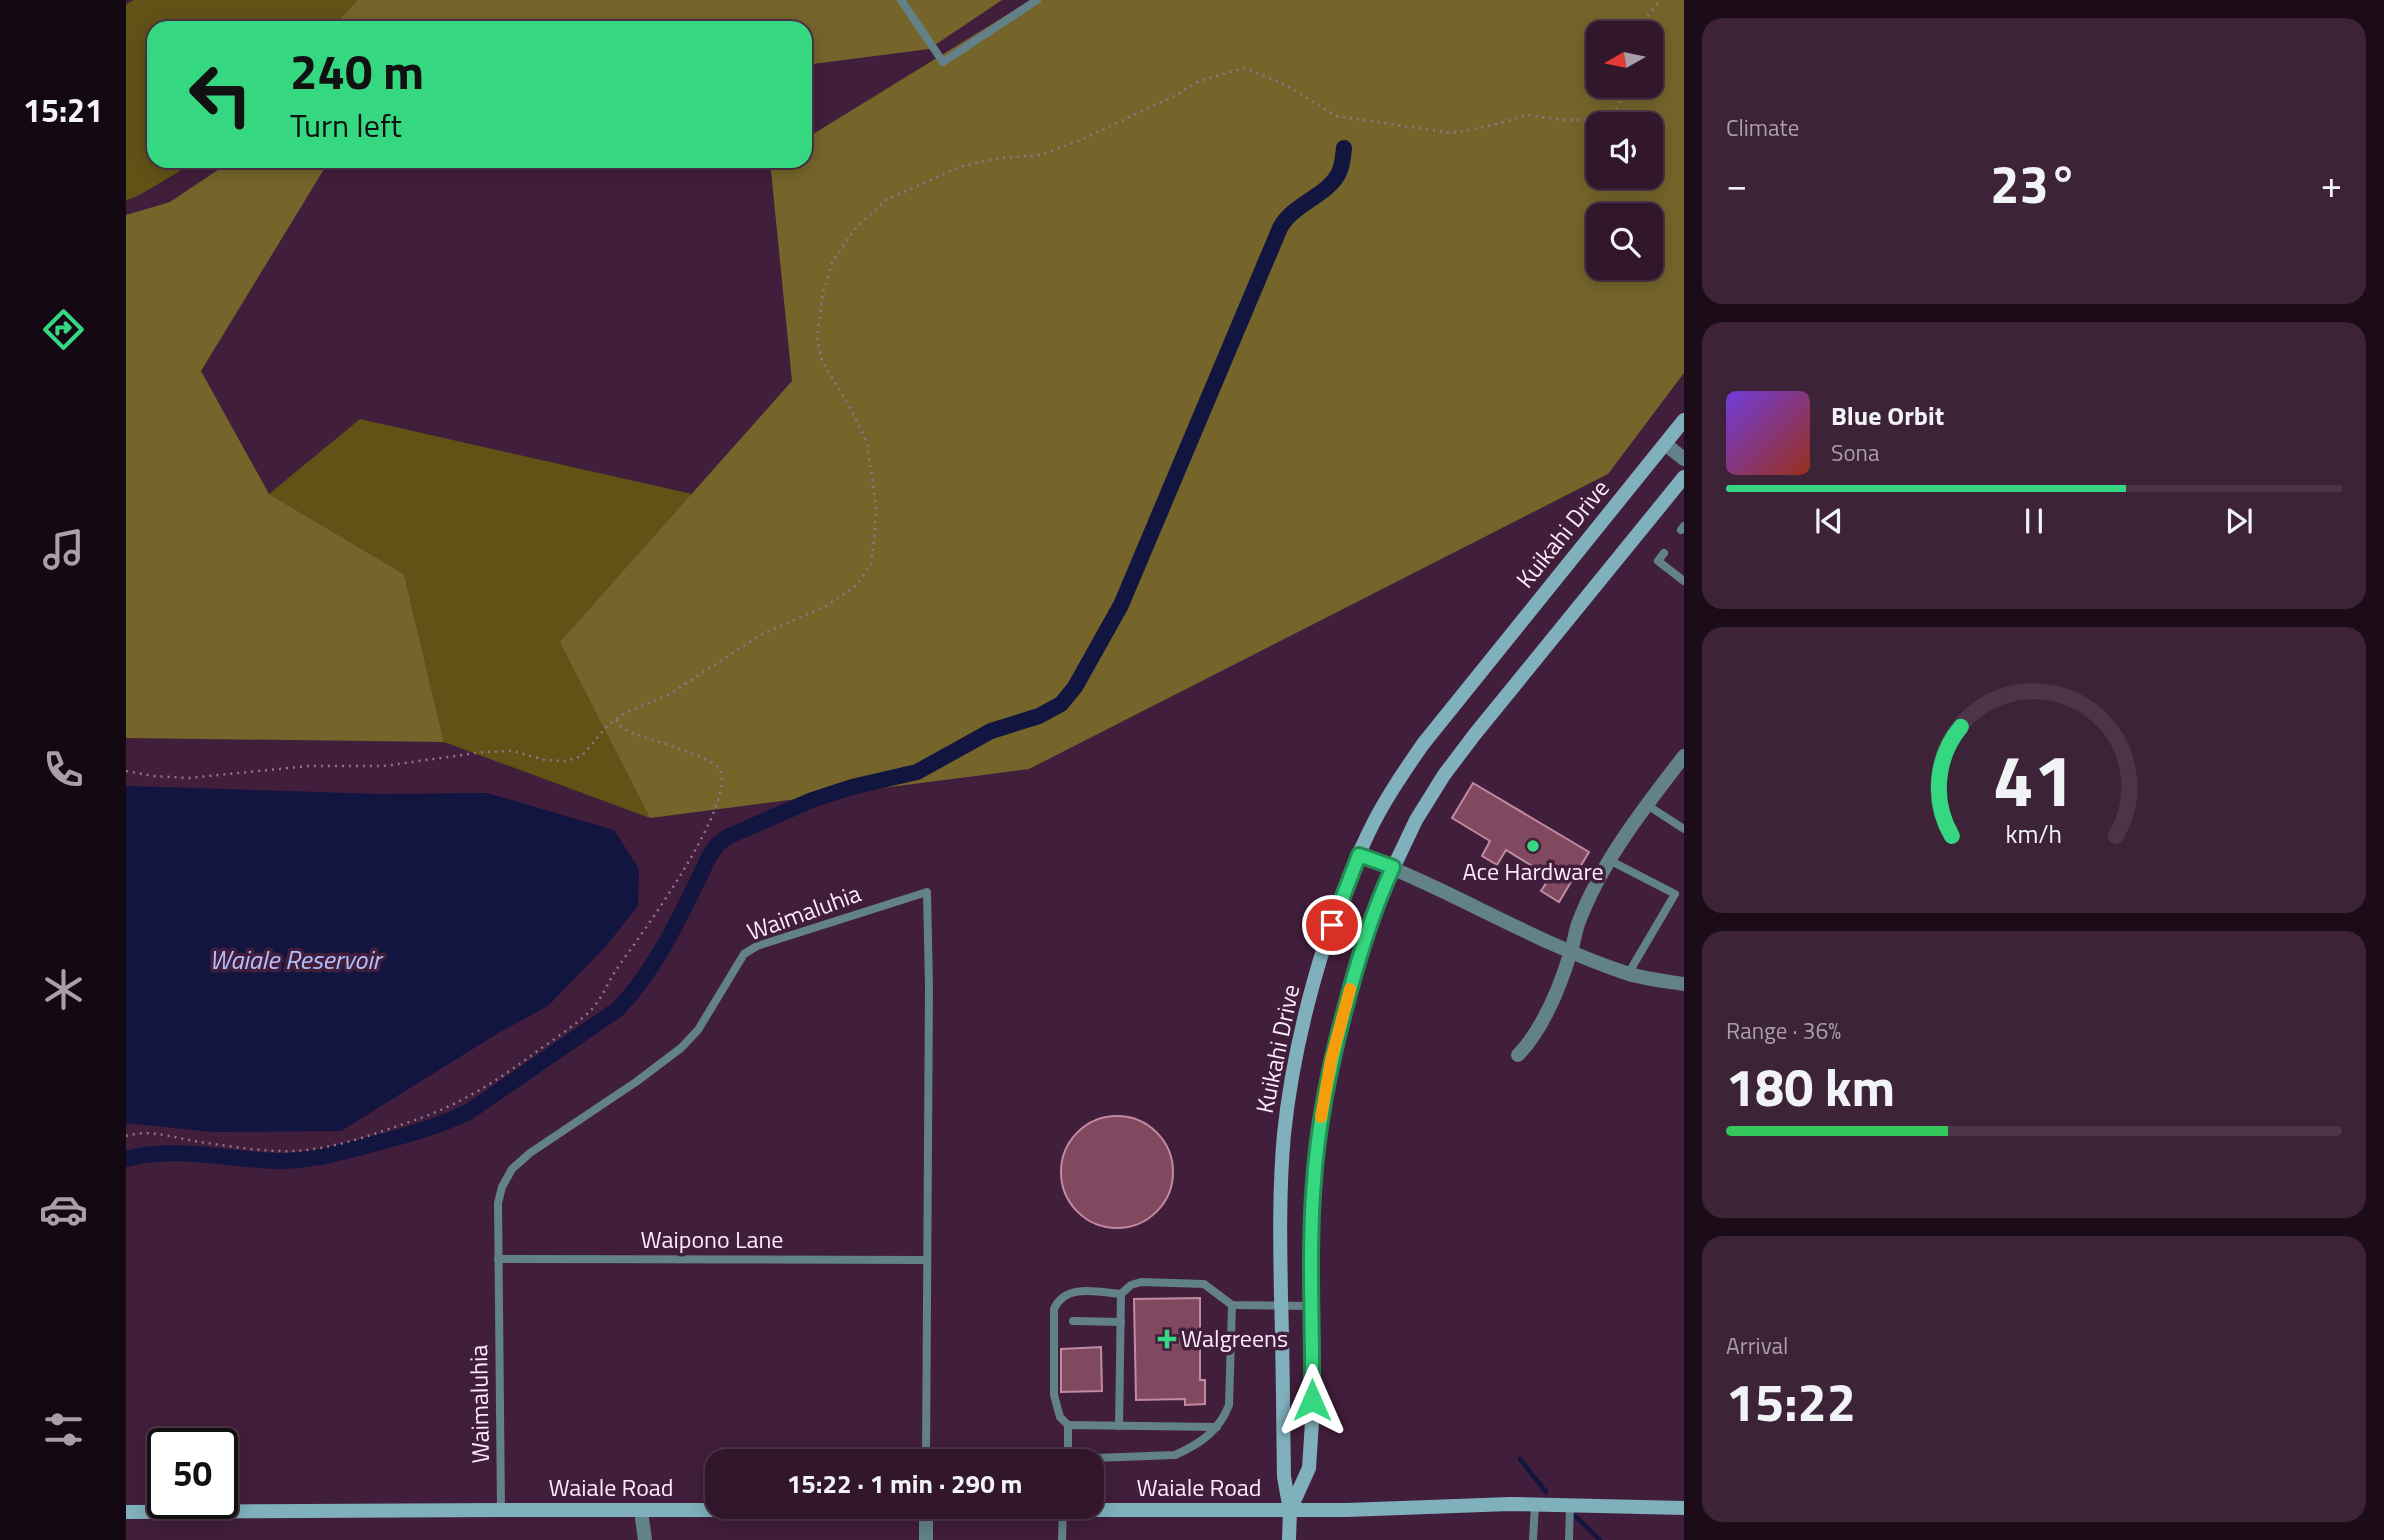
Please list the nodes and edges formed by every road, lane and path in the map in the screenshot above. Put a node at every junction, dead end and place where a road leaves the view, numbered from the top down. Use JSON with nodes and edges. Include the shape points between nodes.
{"nodes":[{"id":1,"x":901,"y":0,"type":"edge"},
{"id":2,"x":1037,"y":0,"type":"edge"},
{"id":3,"x":1661,"y":0,"type":"edge"},
{"id":4,"x":1643,"y":21,"type":"edge"},
{"id":5,"x":1621,"y":98,"type":"edge"},
{"id":6,"x":1684,"y":420,"type":"edge"},
{"id":7,"x":1665,"y":444,"type":"junction"},
{"id":8,"x":1684,"y":459,"type":"edge"},
{"id":9,"x":1684,"y":477,"type":"edge"},
{"id":10,"x":1664,"y":553,"type":"dead end"},
{"id":11,"x":1684,"y":581,"type":"edge"},
{"id":12,"x":616,"y":719,"type":"junction"},
{"id":13,"x":1683,"y":760,"type":"edge"},
{"id":14,"x":126,"y":771,"type":"edge"},
{"id":15,"x":1647,"y":805,"type":"junction"},
{"id":16,"x":1684,"y":829,"type":"edge"},
{"id":17,"x":1359,"y":855,"type":"junction"},
{"id":18,"x":1611,"y":861,"type":"junction"},
{"id":19,"x":1393,"y":867,"type":"junction"},
{"id":20,"x":1571,"y":952,"type":"junction"},
{"id":21,"x":1628,"y":974,"type":"junction"},
{"id":22,"x":1684,"y":984,"type":"edge"},
{"id":23,"x":1518,"y":1055,"type":"dead end"},
{"id":24,"x":126,"y":1136,"type":"edge"},
{"id":25,"x":498,"y":1259,"type":"junction"},
{"id":26,"x":926,"y":1260,"type":"junction"},
{"id":27,"x":1121,"y":1294,"type":"junction"},
{"id":28,"x":1232,"y":1305,"type":"junction"},
{"id":29,"x":1282,"y":1305,"type":"junction"},
{"id":30,"x":1312,"y":1306,"type":"junction"},
{"id":31,"x":1073,"y":1321,"type":"dead end"},
{"id":32,"x":1121,"y":1322,"type":"junction"},
{"id":33,"x":1068,"y":1425,"type":"junction"},
{"id":34,"x":1119,"y":1426,"type":"junction"},
{"id":35,"x":1217,"y":1427,"type":"junction"},
{"id":36,"x":926,"y":1449,"type":"edge"},
{"id":37,"x":1068,"y":1449,"type":"edge"},
{"id":38,"x":1104,"y":1458,"type":"edge"},
{"id":39,"x":1535,"y":1504,"type":"junction"},
{"id":40,"x":1570,"y":1505,"type":"junction"},
{"id":41,"x":1104,"y":1508,"type":"edge"},
{"id":42,"x":1684,"y":1508,"type":"edge"},
{"id":43,"x":501,"y":1510,"type":"junction"},
{"id":44,"x":705,"y":1510,"type":"edge"},
{"id":45,"x":1290,"y":1510,"type":"junction"},
{"id":46,"x":641,"y":1511,"type":"junction"},
{"id":47,"x":126,"y":1512,"type":"edge"},
{"id":48,"x":926,"y":1519,"type":"edge"},
{"id":49,"x":1063,"y":1519,"type":"edge"},
{"id":50,"x":645,"y":1540,"type":"edge"},
{"id":51,"x":926,"y":1540,"type":"edge"},
{"id":52,"x":1062,"y":1540,"type":"edge"},
{"id":53,"x":1289,"y":1540,"type":"edge"},
{"id":54,"x":1533,"y":1540,"type":"edge"},
{"id":55,"x":1569,"y":1540,"type":"edge"}],
"edges":[{"from":1,"to":2,"type":"lane","via":[[943,62]]},
{"from":3,"to":4,"type":"path"},
{"from":5,"to":12,"type":"path","via":[[1618,107],[1599,120],[1528,116],[1452,133],[1336,116],[1286,85],[1245,68],[1199,81],[1041,155],[962,166],[886,200],[855,229],[833,261],[817,336],[822,361],[867,442],[876,507],[871,564],[858,585],[828,605],[760,635],[670,694]]},
{"from":6,"to":7,"type":"main road","name":"Kuikahi Drive"},
{"from":7,"to":8,"type":"street"},
{"from":7,"to":17,"type":"main road","name":"Kuikahi Drive","via":[[1423,744],[1395,784]]},
{"from":9,"to":19,"type":"main road","name":"Kuikahi Drive","via":[[1460,754],[1416,820]]},
{"from":10,"to":11,"type":"lane","via":[[1658,561],[1676,569]]},
{"from":12,"to":14,"type":"path","via":[[582,756],[566,761],[513,751],[383,766],[309,766],[188,778]]},
{"from":12,"to":24,"type":"path","via":[[629,732],[717,766],[723,777],[722,791],[658,912],[590,1012],[495,1082],[459,1102],[342,1144],[278,1152],[146,1132]]},
{"from":13,"to":15,"type":"street"},
{"from":15,"to":16,"type":"lane"},
{"from":15,"to":18,"type":"street"},
{"from":17,"to":19,"type":"street"},
{"from":17,"to":29,"type":"main road","name":"Kuikahi Drive","via":[[1325,946],[1291,1079],[1280,1222]]},
{"from":18,"to":20,"type":"street","via":[[1578,925]]},
{"from":18,"to":21,"type":"lane","via":[[1675,894]]},
{"from":19,"to":20,"type":"street"},
{"from":19,"to":30,"type":"main road","name":"Kuikahi Drive","via":[[1361,948],[1324,1097],[1313,1183]]},
{"from":20,"to":21,"type":"street"},
{"from":20,"to":23,"type":"street","via":[[1542,1025]]},
{"from":21,"to":22,"type":"street"},
{"from":25,"to":26,"type":"lane","name":"Waipono Lane"},
{"from":25,"to":26,"type":"lane","name":"Waimaluhia","via":[[498,1203],[512,1168],[681,1048],[698,1030],[744,954],[927,892]]},
{"from":25,"to":43,"type":"lane","name":"Waimaluhia"},
{"from":26,"to":36,"type":"lane","name":"Waimaluhia"},
{"from":27,"to":28,"type":"lane","via":[[1141,1282],[1193,1283],[1211,1287]]},
{"from":27,"to":32,"type":"lane"},
{"from":27,"to":33,"type":"lane","via":[[1068,1293],[1054,1309],[1054,1395],[1060,1417]]},
{"from":28,"to":29,"type":"lane"},
{"from":28,"to":35,"type":"lane","via":[[1229,1405]]},
{"from":29,"to":30,"type":"lane"},
{"from":29,"to":45,"type":"main road","name":"Kuikahi Drive","via":[[1284,1478]]},
{"from":30,"to":45,"type":"main road","name":"Kuikahi Drive","via":[[1309,1468]]},
{"from":31,"to":32,"type":"lane"},
{"from":32,"to":34,"type":"lane"},
{"from":33,"to":34,"type":"lane"},
{"from":33,"to":37,"type":"lane"},
{"from":34,"to":35,"type":"lane"},
{"from":35,"to":38,"type":"lane","via":[[1175,1455]]},
{"from":39,"to":40,"type":"main road","name":"Waiale Road"},
{"from":39,"to":45,"type":"main road","name":"Waiale Road"},
{"from":39,"to":54,"type":"lane"},
{"from":40,"to":42,"type":"main road","name":"Waiale Road"},
{"from":40,"to":55,"type":"lane"},
{"from":41,"to":45,"type":"main road","name":"Waiale Road"},
{"from":43,"to":46,"type":"main road","name":"Waiale Road"},
{"from":43,"to":47,"type":"main road","name":"Waiale Road"},
{"from":44,"to":46,"type":"main road","name":"Waiale Road"},
{"from":45,"to":53,"type":"main road","name":"Kuikahi Drive"},
{"from":46,"to":50,"type":"street"},
{"from":48,"to":51,"type":"street"},
{"from":49,"to":52,"type":"lane"}]}
